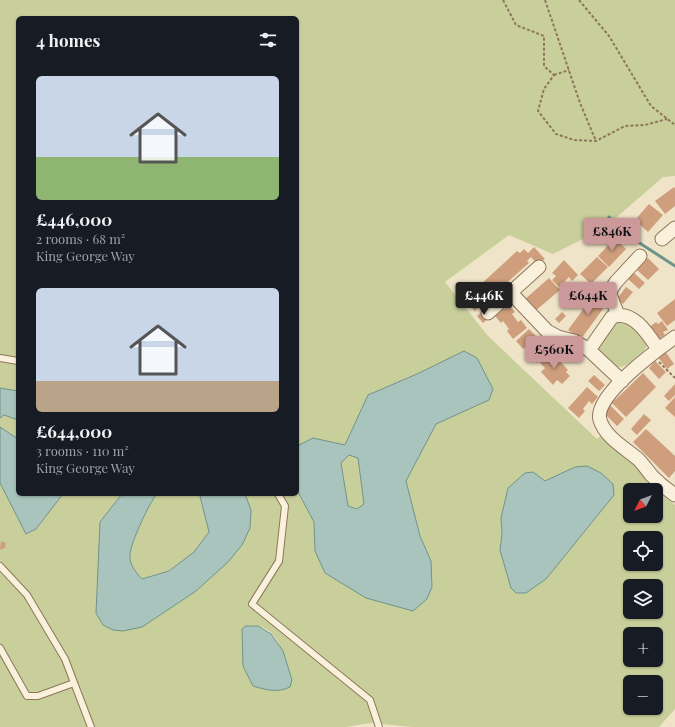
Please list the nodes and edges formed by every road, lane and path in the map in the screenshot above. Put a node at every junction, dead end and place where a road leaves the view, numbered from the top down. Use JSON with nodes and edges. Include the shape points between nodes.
{"nodes":[{"id":1,"x":503,"y":0,"type":"edge"},
{"id":2,"x":545,"y":0,"type":"edge"},
{"id":3,"x":579,"y":0,"type":"edge"},
{"id":4,"x":569,"y":70,"type":"junction"},
{"id":5,"x":554,"y":75,"type":"junction"},
{"id":6,"x":667,"y":119,"type":"junction"},
{"id":7,"x":675,"y":125,"type":"edge"},
{"id":8,"x":596,"y":141,"type":"junction"},
{"id":9,"x":675,"y":229,"type":"edge"},
{"id":10,"x":662,"y":239,"type":"dead end"},
{"id":11,"x":640,"y":256,"type":"dead end"},
{"id":12,"x":539,"y":267,"type":"dead end"},
{"id":13,"x":511,"y":293,"type":"junction"},
{"id":14,"x":488,"y":313,"type":"dead end"},
{"id":15,"x":618,"y":315,"type":"junction"},
{"id":16,"x":675,"y":337,"type":"edge"},
{"id":17,"x":658,"y":349,"type":"junction"},
{"id":18,"x":590,"y":350,"type":"junction"},
{"id":19,"x":0,"y":358,"type":"edge"},
{"id":20,"x":16,"y":362,"type":"edge"},
{"id":21,"x":669,"y":372,"type":"dead end"},
{"id":22,"x":675,"y":378,"type":"edge"},
{"id":23,"x":622,"y":381,"type":"junction"},
{"id":24,"x":675,"y":495,"type":"edge"},
{"id":25,"x":279,"y":496,"type":"edge"},
{"id":26,"x":0,"y":566,"type":"edge"},
{"id":27,"x":0,"y":648,"type":"edge"},
{"id":28,"x":74,"y":683,"type":"junction"},
{"id":29,"x":91,"y":727,"type":"edge"},
{"id":30,"x":379,"y":727,"type":"edge"}],
"edges":[{"from":1,"to":5,"type":"path","via":[[516,26],[544,36],[544,66]]},
{"from":2,"to":4,"type":"path"},
{"from":3,"to":6,"type":"path","via":[[609,36],[651,106]]},
{"from":4,"to":5,"type":"path"},
{"from":4,"to":8,"type":"path"},
{"from":5,"to":8,"type":"path","via":[[544,89],[538,110],[556,134],[574,140]]},
{"from":6,"to":7,"type":"path"},
{"from":6,"to":8,"type":"path","via":[[645,125],[624,126]]},
{"from":9,"to":10,"type":"street"},
{"from":11,"to":15,"type":"street","via":[[610,291]]},
{"from":12,"to":13,"type":"street"},
{"from":13,"to":14,"type":"street"},
{"from":13,"to":18,"type":"street","via":[[547,331]]},
{"from":15,"to":17,"type":"street","via":[[633,320],[646,332]]},
{"from":15,"to":18,"type":"street","via":[[612,317]]},
{"from":16,"to":17,"type":"street"},
{"from":17,"to":23,"type":"street"},
{"from":18,"to":23,"type":"street"},
{"from":19,"to":20,"type":"lane"},
{"from":21,"to":22,"type":"path"},
{"from":23,"to":24,"type":"street","via":[[604,402],[600,420],[606,432],[639,461],[662,486]]},
{"from":25,"to":30,"type":"lane","via":[[285,506],[279,561],[252,604],[370,700]]},
{"from":26,"to":28,"type":"lane","via":[[27,595],[64,660]]},
{"from":27,"to":28,"type":"lane","via":[[27,696],[38,696]]},
{"from":28,"to":29,"type":"lane"}]}
